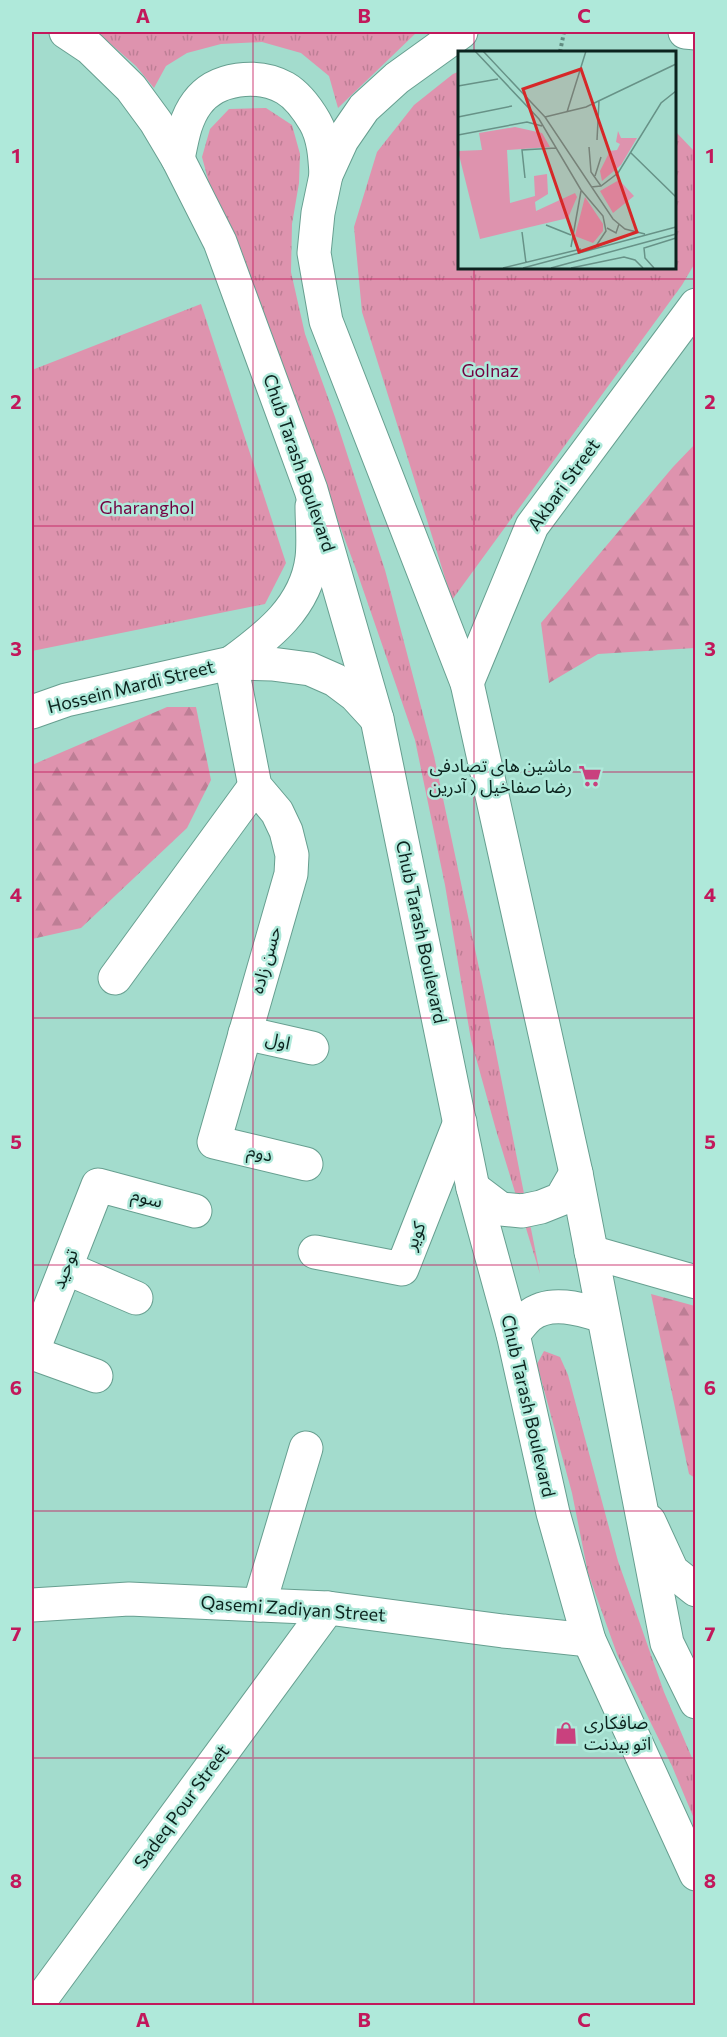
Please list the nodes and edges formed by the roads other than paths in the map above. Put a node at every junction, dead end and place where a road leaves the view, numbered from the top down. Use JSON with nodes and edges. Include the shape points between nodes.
{"nodes":[{"id":1,"x":66,"y":32,"type":"edge"},
{"id":2,"x":461,"y":32,"type":"edge"},
{"id":3,"x":685,"y":32,"type":"edge"},
{"id":4,"x":696,"y":33,"type":"edge"},
{"id":5,"x":178,"y":159,"type":"junction"},
{"id":6,"x":326,"y":175,"type":"junction"},
{"id":7,"x":696,"y":305,"type":"edge"},
{"id":8,"x":311,"y":489,"type":"junction"},
{"id":9,"x":231,"y":663,"type":"junction"},
{"id":10,"x":467,"y":683,"type":"junction"},
{"id":11,"x":32,"y":712,"type":"edge"},
{"id":12,"x":376,"y":719,"type":"junction"},
{"id":13,"x":255,"y":786,"type":"junction"},
{"id":14,"x":115,"y":978,"type":"dead end"},
{"id":15,"x":245,"y":1033,"type":"junction"},
{"id":16,"x":312,"y":1048,"type":"dead end"},
{"id":17,"x":460,"y":1122,"type":"junction"},
{"id":18,"x":214,"y":1142,"type":"joint"},
{"id":19,"x":306,"y":1164,"type":"dead end"},
{"id":20,"x":576,"y":1173,"type":"junction"},
{"id":21,"x":99,"y":1185,"type":"joint"},
{"id":22,"x":473,"y":1188,"type":"junction"},
{"id":23,"x":195,"y":1211,"type":"dead end"},
{"id":24,"x":315,"y":1252,"type":"dead end"},
{"id":25,"x":591,"y":1252,"type":"junction"},
{"id":26,"x":66,"y":1268,"type":"junction"},
{"id":27,"x":696,"y":1282,"type":"edge"},
{"id":28,"x":136,"y":1298,"type":"dead end"},
{"id":29,"x":603,"y":1316,"type":"junction"},
{"id":30,"x":513,"y":1334,"type":"junction"},
{"id":31,"x":32,"y":1353,"type":"edge"},
{"id":32,"x":96,"y":1376,"type":"dead end"},
{"id":33,"x":306,"y":1448,"type":"dead end"},
{"id":34,"x":642,"y":1507,"type":"junction"},
{"id":35,"x":696,"y":1590,"type":"edge"},
{"id":36,"x":32,"y":1605,"type":"edge"},
{"id":37,"x":259,"y":1605,"type":"junction"},
{"id":38,"x":328,"y":1608,"type":"junction"},
{"id":39,"x":589,"y":1640,"type":"junction"},
{"id":40,"x":696,"y":1702,"type":"edge"},
{"id":41,"x":696,"y":1874,"type":"edge"},
{"id":42,"x":36,"y":2006,"type":"edge"}],
"edges":[{"from":1,"to":5,"type":"main road","name":"Chub Tarash Boulevard","via":[[90,48],[131,88]]},
{"from":2,"to":6,"type":"main road","via":[[397,78],[364,108],[342,140]]},
{"from":3,"to":4,"type":"main road"},
{"from":5,"to":6,"type":"main road","via":[[183,134],[198,101],[228,81],[243,79],[285,88],[304,106],[319,132]]},
{"from":5,"to":8,"type":"main road","name":"Chub Tarash Boulevard","via":[[220,242]]},
{"from":6,"to":10,"type":"main road","via":[[314,253],[326,321]]},
{"from":7,"to":10,"type":"main road","name":"Akbari Street","via":[[531,525]]},
{"from":8,"to":9,"type":"main road","name":"Hossein Mardi Street","via":[[312,558],[303,587],[282,622]]},
{"from":8,"to":12,"type":"main road","name":"Chub Tarash Boulevard"},
{"from":9,"to":11,"type":"main road","name":"Hossein Mardi Street","via":[[66,700]]},
{"from":9,"to":12,"type":"main road","name":"Hossein Mardi Street","via":[[310,669],[355,695]]},
{"from":9,"to":13,"type":"main road","name":"حسن زاده"},
{"from":10,"to":20,"type":"main road"},
{"from":12,"to":17,"type":"main road","name":"Chub Tarash Boulevard"},
{"from":13,"to":14,"type":"main road"},
{"from":13,"to":15,"type":"main road","name":"حسن زاده","via":[[277,812],[292,855],[291,874]]},
{"from":15,"to":16,"type":"main road","name":"اول"},
{"from":15,"to":18,"type":"main road","name":"حسن زاده"},
{"from":17,"to":22,"type":"main road","name":"Chub Tarash Boulevard"},
{"from":17,"to":24,"type":"main road","name":"کویر","via":[[402,1269]]},
{"from":18,"to":19,"type":"main road","name":"دوم"},
{"from":20,"to":22,"type":"main road","via":[[561,1199],[522,1211],[501,1209]]},
{"from":20,"to":25,"type":"main road"},
{"from":21,"to":23,"type":"main road","name":"سوم"},
{"from":21,"to":26,"type":"main road","name":"توحید"},
{"from":22,"to":30,"type":"main road","name":"Chub Tarash Boulevard"},
{"from":25,"to":27,"type":"main road"},
{"from":25,"to":29,"type":"main road"},
{"from":26,"to":28,"type":"main road"},
{"from":26,"to":31,"type":"main road","name":"توحید"},
{"from":29,"to":30,"type":"main road","via":[[578,1308],[547,1308],[529,1315]]},
{"from":29,"to":34,"type":"main road"},
{"from":30,"to":39,"type":"main road","name":"Chub Tarash Boulevard","via":[[553,1513]]},
{"from":31,"to":32,"type":"main road"},
{"from":33,"to":37,"type":"main road"},
{"from":34,"to":35,"type":"main road","via":[[672,1570]]},
{"from":34,"to":40,"type":"main road","via":[[667,1642]]},
{"from":36,"to":37,"type":"main road","name":"Qasemi Zadiyan Street","via":[[129,1599]]},
{"from":37,"to":38,"type":"main road","name":"Qasemi Zadiyan Street"},
{"from":38,"to":39,"type":"main road","name":"Qasemi Zadiyan Street"},
{"from":38,"to":42,"type":"main road","name":"Sadeq Pour Street"},
{"from":39,"to":41,"type":"main road","name":"Chub Tarash Boulevard"}]}
